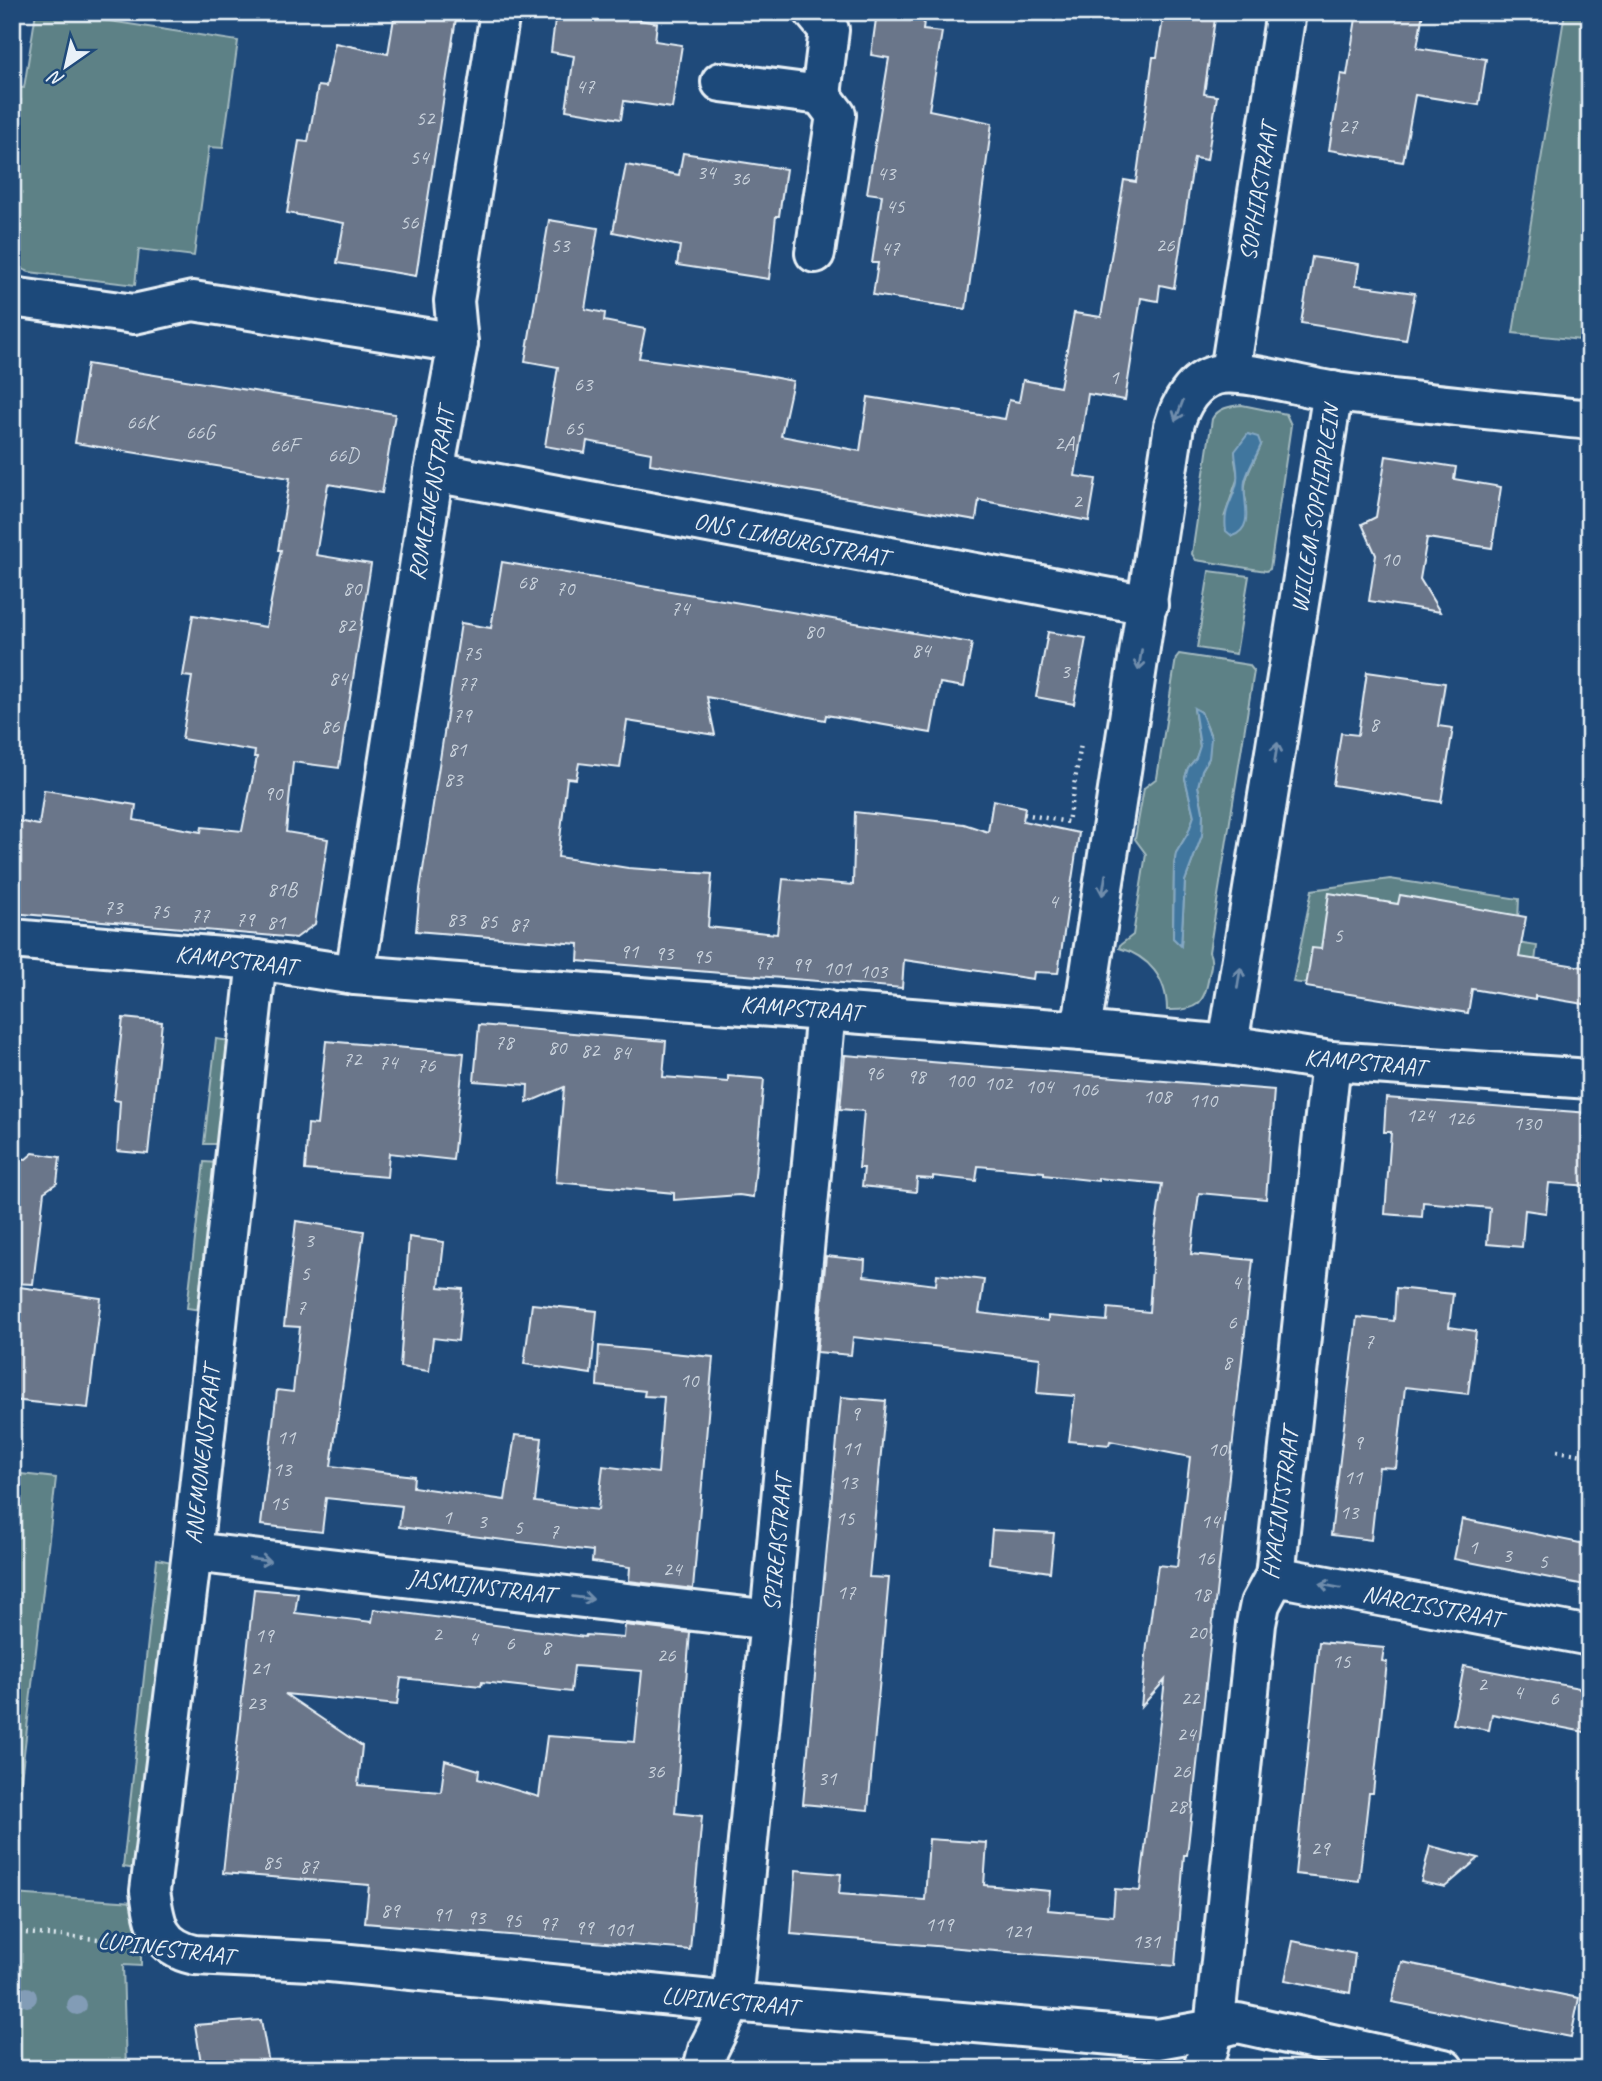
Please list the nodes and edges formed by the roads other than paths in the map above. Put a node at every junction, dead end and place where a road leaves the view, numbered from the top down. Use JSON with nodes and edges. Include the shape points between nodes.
{"nodes":[{"id":1,"x":500,"y":12,"type":"edge"},
{"id":2,"x":814,"y":12,"type":"edge"},
{"id":3,"x":1286,"y":12,"type":"edge"},
{"id":4,"x":721,"y":82,"type":"dead end"},
{"id":5,"x":821,"y":95,"type":"junction"},
{"id":6,"x":815,"y":253,"type":"dead end"},
{"id":7,"x":12,"y":297,"type":"edge"},
{"id":8,"x":458,"y":343,"type":"junction"},
{"id":9,"x":1230,"y":372,"type":"junction"},
{"id":10,"x":1334,"y":391,"type":"junction"},
{"id":11,"x":1590,"y":421,"type":"edge"},
{"id":12,"x":434,"y":472,"type":"junction"},
{"id":13,"x":1148,"y":605,"type":"junction"},
{"id":14,"x":12,"y":939,"type":"edge"},
{"id":15,"x":257,"y":960,"type":"junction"},
{"id":16,"x":355,"y":975,"type":"junction"},
{"id":17,"x":826,"y":1010,"type":"junction"},
{"id":18,"x":1081,"y":1031,"type":"junction"},
{"id":19,"x":1228,"y":1045,"type":"junction"},
{"id":20,"x":1331,"y":1061,"type":"junction"},
{"id":21,"x":1590,"y":1079,"type":"edge"},
{"id":22,"x":192,"y":1552,"type":"junction"},
{"id":23,"x":1275,"y":1576,"type":"junction"},
{"id":24,"x":770,"y":1620,"type":"junction"},
{"id":25,"x":1590,"y":1636,"type":"edge"},
{"id":26,"x":169,"y":1945,"type":"joint"},
{"id":27,"x":732,"y":2002,"type":"junction"},
{"id":28,"x":1214,"y":2029,"type":"junction"},
{"id":29,"x":703,"y":2069,"type":"edge"},
{"id":30,"x":1203,"y":2069,"type":"edge"},
{"id":31,"x":1444,"y":2069,"type":"edge"}],
"edges":[{"from":1,"to":8,"type":"street","name":"ROMEINENSTRAAT","via":[[454,301]]},
{"from":2,"to":5,"type":"street","via":[[829,30]]},
{"from":3,"to":9,"type":"street","name":"SOPHIASTRAAT"},
{"from":4,"to":5,"type":"street"},
{"from":5,"to":6,"type":"street","via":[[836,115]]},
{"from":7,"to":8,"type":"street","via":[[134,314],[193,301]]},
{"from":8,"to":12,"type":"street","name":"ROMEINENSTRAAT"},
{"from":9,"to":10,"type":"street","name":"WILLEM-SOPHIAPLEIN"},
{"from":9,"to":13,"type":"street","one_way":true,"via":[[1199,385],[1179,409]]},
{"from":10,"to":11,"type":"street"},
{"from":19,"to":10,"type":"street","name":"WILLEM-SOPHIAPLEIN","one_way":true},
{"from":12,"to":13,"type":"street","name":"ONS LIMBURGSTRAAT"},
{"from":12,"to":16,"type":"street","name":"ROMEINENSTRAAT"},
{"from":13,"to":18,"type":"street","one_way":true},
{"from":14,"to":15,"type":"street","name":"KAMPSTRAAT"},
{"from":15,"to":16,"type":"street","name":"KAMPSTRAAT"},
{"from":15,"to":22,"type":"street","name":"ANEMONENSTRAAT"},
{"from":16,"to":17,"type":"street","name":"KAMPSTRAAT"},
{"from":17,"to":18,"type":"street","name":"KAMPSTRAAT"},
{"from":17,"to":24,"type":"street","name":"SPIREASTRAAT"},
{"from":18,"to":19,"type":"street","name":"KAMPSTRAAT"},
{"from":19,"to":20,"type":"street","name":"KAMPSTRAAT"},
{"from":20,"to":21,"type":"street","name":"KAMPSTRAAT"},
{"from":20,"to":23,"type":"street","name":"HYACINTSTRAAT"},
{"from":22,"to":24,"type":"street","name":"JASMIJNSTRAAT","one_way":true},
{"from":22,"to":26,"type":"street","name":"ANEMONENSTRAAT","via":[[150,1891],[159,1929]]},
{"from":25,"to":23,"type":"street","name":"NARCISSTRAAT","one_way":true},
{"from":23,"to":28,"type":"street","name":"HYACINTSTRAAT","via":[[1256,1624]]},
{"from":24,"to":27,"type":"street","name":"SPIREASTRAAT"},
{"from":26,"to":27,"type":"street","name":"LUPINESTRAAT","via":[[195,1955],[330,1962]]},
{"from":27,"to":28,"type":"street","name":"LUPINESTRAAT","via":[[1158,2039]]},
{"from":27,"to":29,"type":"street","name":"SPIREASTRAAT"},
{"from":28,"to":30,"type":"street","name":"HYACINTSTRAAT"},
{"from":28,"to":31,"type":"street","name":"LUPINESTRAAT","via":[[1238,2023]]}]}
